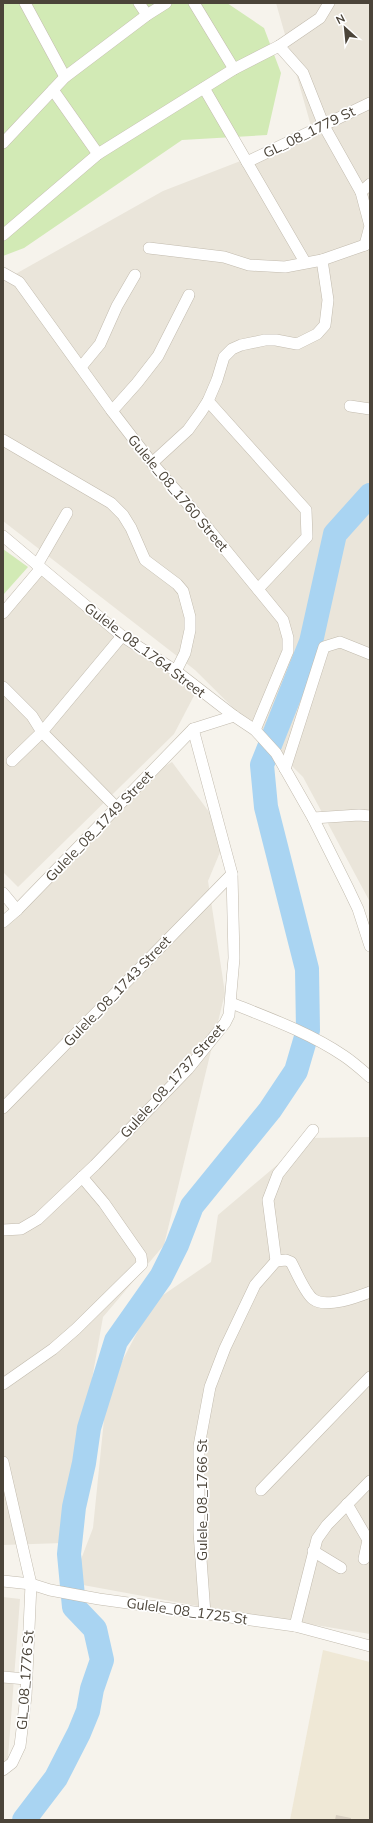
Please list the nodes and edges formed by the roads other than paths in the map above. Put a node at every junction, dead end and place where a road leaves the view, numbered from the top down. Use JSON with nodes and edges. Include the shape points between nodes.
{"nodes":[{"id":1,"x":25,"y":3,"type":"edge"},
{"id":2,"x":139,"y":3,"type":"edge"},
{"id":3,"x":166,"y":3,"type":"edge"},
{"id":4,"x":194,"y":3,"type":"edge"},
{"id":5,"x":329,"y":3,"type":"edge"},
{"id":6,"x":147,"y":15,"type":"junction"},
{"id":7,"x":279,"y":46,"type":"junction"},
{"id":8,"x":234,"y":69,"type":"junction"},
{"id":9,"x":65,"y":77,"type":"junction"},
{"id":10,"x":204,"y":88,"type":"junction"},
{"id":11,"x":53,"y":90,"type":"junction"},
{"id":12,"x":370,"y":103,"type":"edge"},
{"id":13,"x":324,"y":126,"type":"junction"},
{"id":14,"x":3,"y":143,"type":"edge"},
{"id":15,"x":98,"y":154,"type":"junction"},
{"id":16,"x":247,"y":162,"type":"junction"},
{"id":17,"x":370,"y":184,"type":"edge"},
{"id":18,"x":361,"y":192,"type":"junction"},
{"id":19,"x":3,"y":235,"type":"edge"},
{"id":20,"x":367,"y":246,"type":"edge"},
{"id":21,"x":149,"y":248,"type":"dead end"},
{"id":22,"x":322,"y":260,"type":"junction"},
{"id":23,"x":305,"y":262,"type":"junction"},
{"id":24,"x":3,"y":273,"type":"edge"},
{"id":25,"x":135,"y":275,"type":"dead end"},
{"id":26,"x":189,"y":295,"type":"dead end"},
{"id":27,"x":81,"y":367,"type":"junction"},
{"id":28,"x":208,"y":401,"type":"junction"},
{"id":29,"x":350,"y":406,"type":"dead end"},
{"id":30,"x":370,"y":409,"type":"edge"},
{"id":31,"x":112,"y":411,"type":"junction"},
{"id":32,"x":3,"y":440,"type":"edge"},
{"id":33,"x":152,"y":463,"type":"junction"},
{"id":34,"x":67,"y":513,"type":"dead end"},
{"id":35,"x":3,"y":536,"type":"edge"},
{"id":36,"x":39,"y":566,"type":"junction"},
{"id":37,"x":258,"y":589,"type":"junction"},
{"id":38,"x":3,"y":613,"type":"edge"},
{"id":39,"x":122,"y":636,"type":"junction"},
{"id":40,"x":370,"y":654,"type":"edge"},
{"id":41,"x":176,"y":671,"type":"junction"},
{"id":42,"x":3,"y":687,"type":"edge"},
{"id":43,"x":234,"y":716,"type":"junction"},
{"id":44,"x":193,"y":729,"type":"junction"},
{"id":45,"x":255,"y":730,"type":"junction"},
{"id":46,"x":42,"y":732,"type":"junction"},
{"id":47,"x":12,"y":761,"type":"dead end"},
{"id":48,"x":285,"y":769,"type":"junction"},
{"id":49,"x":117,"y":808,"type":"junction"},
{"id":50,"x":370,"y":816,"type":"edge"},
{"id":51,"x":313,"y":818,"type":"junction"},
{"id":52,"x":232,"y":874,"type":"junction"},
{"id":53,"x":3,"y":893,"type":"edge"},
{"id":54,"x":17,"y":910,"type":"junction"},
{"id":55,"x":3,"y":922,"type":"edge"},
{"id":56,"x":370,"y":946,"type":"edge"},
{"id":57,"x":231,"y":1003,"type":"junction"},
{"id":58,"x":370,"y":1078,"type":"edge"},
{"id":59,"x":3,"y":1108,"type":"edge"},
{"id":60,"x":313,"y":1130,"type":"dead end"},
{"id":61,"x":82,"y":1177,"type":"junction"},
{"id":62,"x":3,"y":1230,"type":"edge"},
{"id":63,"x":276,"y":1261,"type":"junction"},
{"id":64,"x":370,"y":1292,"type":"edge"},
{"id":65,"x":370,"y":1377,"type":"edge"},
{"id":66,"x":3,"y":1384,"type":"edge"},
{"id":67,"x":3,"y":1462,"type":"edge"},
{"id":68,"x":370,"y":1481,"type":"edge"},
{"id":69,"x":261,"y":1490,"type":"dead end"},
{"id":70,"x":347,"y":1504,"type":"junction"},
{"id":71,"x":313,"y":1551,"type":"junction"},
{"id":72,"x":364,"y":1559,"type":"dead end"},
{"id":73,"x":341,"y":1568,"type":"dead end"},
{"id":74,"x":3,"y":1581,"type":"edge"},
{"id":75,"x":31,"y":1584,"type":"junction"},
{"id":76,"x":205,"y":1614,"type":"junction"},
{"id":77,"x":295,"y":1626,"type":"junction"},
{"id":78,"x":370,"y":1646,"type":"edge"},
{"id":79,"x":3,"y":1677,"type":"edge"},
{"id":80,"x":26,"y":1679,"type":"junction"},
{"id":81,"x":3,"y":1770,"type":"edge"}],
"edges":[{"from":1,"to":9,"type":"street"},
{"from":2,"to":6,"type":"street"},
{"from":3,"to":6,"type":"street"},
{"from":4,"to":8,"type":"street"},
{"from":5,"to":7,"type":"street","via":[[320,18]]},
{"from":6,"to":9,"type":"street"},
{"from":7,"to":8,"type":"street"},
{"from":7,"to":13,"type":"street","via":[[303,73]]},
{"from":8,"to":10,"type":"street"},
{"from":9,"to":11,"type":"street"},
{"from":10,"to":15,"type":"street"},
{"from":10,"to":16,"type":"street"},
{"from":11,"to":14,"type":"street"},
{"from":11,"to":15,"type":"street"},
{"from":12,"to":13,"type":"street","name":"GL_08_1779 St"},
{"from":13,"to":16,"type":"street","name":"GL_08_1779 St"},
{"from":13,"to":18,"type":"street"},
{"from":15,"to":19,"type":"street"},
{"from":16,"to":23,"type":"street"},
{"from":17,"to":18,"type":"street"},
{"from":18,"to":20,"type":"street","via":[[370,226]]},
{"from":20,"to":22,"type":"street"},
{"from":21,"to":23,"type":"street","via":[[224,257],[249,265],[285,267]]},
{"from":22,"to":23,"type":"street"},
{"from":22,"to":28,"type":"street","via":[[328,300],[325,325],[317,334],[297,344],[265,340],[232,349],[224,356]]},
{"from":24,"to":27,"type":"street","name":"Gulele_08_1760 Street","via":[[19,282]]},
{"from":25,"to":27,"type":"street","via":[[100,344]]},
{"from":26,"to":31,"type":"street","via":[[158,356]]},
{"from":27,"to":31,"type":"street","name":"Gulele_08_1760 Street"},
{"from":28,"to":33,"type":"street","via":[[188,430]]},
{"from":28,"to":37,"type":"street","via":[[306,510],[306,537]]},
{"from":29,"to":30,"type":"street"},
{"from":31,"to":33,"type":"street","name":"Gulele_08_1760 Street"},
{"from":32,"to":41,"type":"street","via":[[111,504],[132,528],[145,560],[183,591],[190,617],[190,630],[186,653]]},
{"from":33,"to":37,"type":"street","name":"Gulele_08_1760 Street"},
{"from":34,"to":36,"type":"street"},
{"from":35,"to":36,"type":"street","name":"Gulele_08_1764 Street"},
{"from":36,"to":38,"type":"street"},
{"from":36,"to":39,"type":"street","name":"Gulele_08_1764 Street"},
{"from":37,"to":45,"type":"street","name":"Gulele_08_1760 Street","via":[[283,620],[288,638],[288,651]]},
{"from":39,"to":41,"type":"street","name":"Gulele_08_1764 Street"},
{"from":39,"to":46,"type":"street"},
{"from":40,"to":48,"type":"street","via":[[340,642],[324,647]]},
{"from":41,"to":43,"type":"street","name":"Gulele_08_1764 Street"},
{"from":42,"to":46,"type":"street","via":[[32,716]]},
{"from":43,"to":44,"type":"street"},
{"from":43,"to":45,"type":"street","name":"Gulele_08_1764 Street"},
{"from":44,"to":49,"type":"street","name":"Gulele_08_1749 Street"},
{"from":44,"to":52,"type":"street","name":"Gulele_08_1737 Street"},
{"from":45,"to":48,"type":"street","name":"Gulele_08_1764 Street","via":[[276,753]]},
{"from":46,"to":47,"type":"street"},
{"from":46,"to":49,"type":"street"},
{"from":48,"to":51,"type":"street","name":"Gulele_08_1764 Street"},
{"from":49,"to":54,"type":"street","name":"Gulele_08_1749 Street"},
{"from":50,"to":51,"type":"street","via":[[359,814]]},
{"from":51,"to":56,"type":"street","via":[[358,909]]},
{"from":52,"to":57,"type":"street","name":"Gulele_08_1737 Street","via":[[234,958]]},
{"from":52,"to":59,"type":"street","name":"Gulele_08_1743 Street"},
{"from":53,"to":54,"type":"street"},
{"from":54,"to":55,"type":"street","name":"Gulele_08_1749 Street"},
{"from":57,"to":58,"type":"street","via":[[279,1022],[331,1048],[345,1056]]},
{"from":57,"to":61,"type":"street","name":"Gulele_08_1737 Street","via":[[225,1023],[188,1069]]},
{"from":60,"to":63,"type":"street","via":[[278,1174],[268,1200]]},
{"from":61,"to":62,"type":"street","name":"Gulele_08_1737 Street","via":[[38,1219],[21,1229]]},
{"from":61,"to":66,"type":"street","via":[[104,1203],[140,1256],[142,1264],[65,1339]]},
{"from":63,"to":64,"type":"street","via":[[291,1262],[314,1300],[348,1300]]},
{"from":63,"to":76,"type":"street","name":"Gulele_08_1766 St","via":[[255,1285],[225,1348],[210,1387],[199,1446],[198,1532]]},
{"from":65,"to":69,"type":"street"},
{"from":67,"to":75,"type":"street","name":"GL_08_1776 St"},
{"from":68,"to":70,"type":"street"},
{"from":70,"to":71,"type":"street","via":[[317,1539]]},
{"from":70,"to":72,"type":"street","via":[[368,1540]]},
{"from":71,"to":73,"type":"street"},
{"from":71,"to":77,"type":"street"},
{"from":74,"to":75,"type":"street","name":"Gulele_08_1725 St"},
{"from":75,"to":76,"type":"street","name":"Gulele_08_1725 St","via":[[99,1599]]},
{"from":75,"to":80,"type":"street","name":"GL_08_1776 St"},
{"from":76,"to":77,"type":"street","name":"Gulele_08_1725 St"},
{"from":77,"to":78,"type":"street","name":"Gulele_08_1725 St"},
{"from":79,"to":80,"type":"street"},
{"from":80,"to":81,"type":"street","name":"GL_08_1776 St","via":[[20,1746],[12,1763]]}]}
